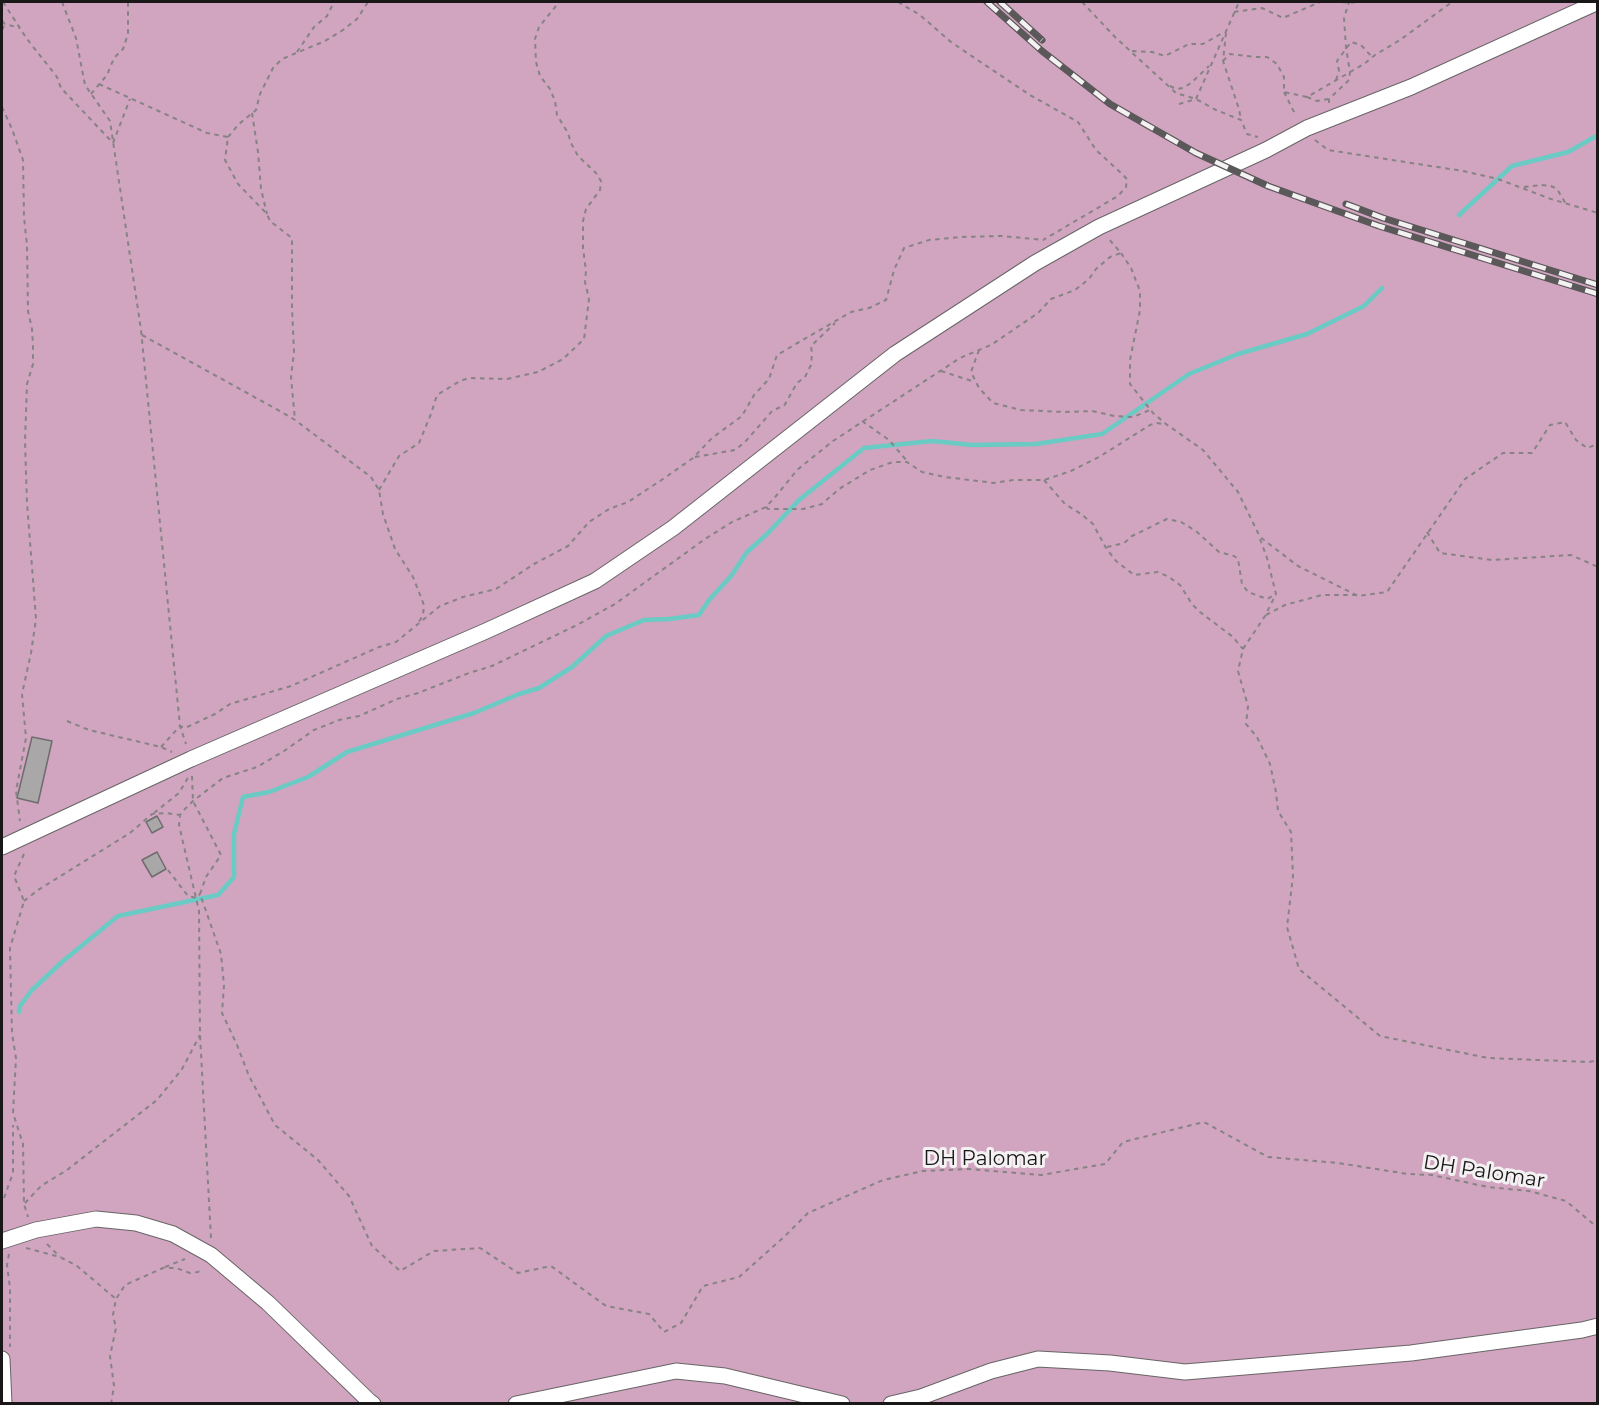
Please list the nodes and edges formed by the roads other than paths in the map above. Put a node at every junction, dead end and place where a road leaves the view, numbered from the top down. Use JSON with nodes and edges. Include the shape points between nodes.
{"nodes":[{"id":1,"x":1598,"y":2,"type":"edge"},
{"id":2,"x":2,"y":847,"type":"edge"},
{"id":3,"x":9,"y":1239,"type":"edge"},
{"id":4,"x":1598,"y":1326,"type":"edge"},
{"id":5,"x":6,"y":1354,"type":"edge"},
{"id":6,"x":4,"y":1404,"type":"edge"},
{"id":7,"x":374,"y":1404,"type":"edge"},
{"id":8,"x":516,"y":1404,"type":"edge"},
{"id":9,"x":842,"y":1404,"type":"edge"},
{"id":10,"x":891,"y":1404,"type":"edge"}],
"edges":[{"from":1,"to":2,"type":"street","via":[[1411,87],[1333,117],[1099,227],[1035,262],[895,354],[673,528],[595,581]]},
{"from":3,"to":7,"type":"street","via":[[96,1219],[136,1223],[173,1234],[211,1255],[268,1303]]},
{"from":4,"to":10,"type":"street","via":[[1411,1353],[1185,1372],[1038,1359]]},
{"from":5,"to":6,"type":"street"},
{"from":8,"to":9,"type":"street","via":[[676,1371],[725,1376]]}]}
